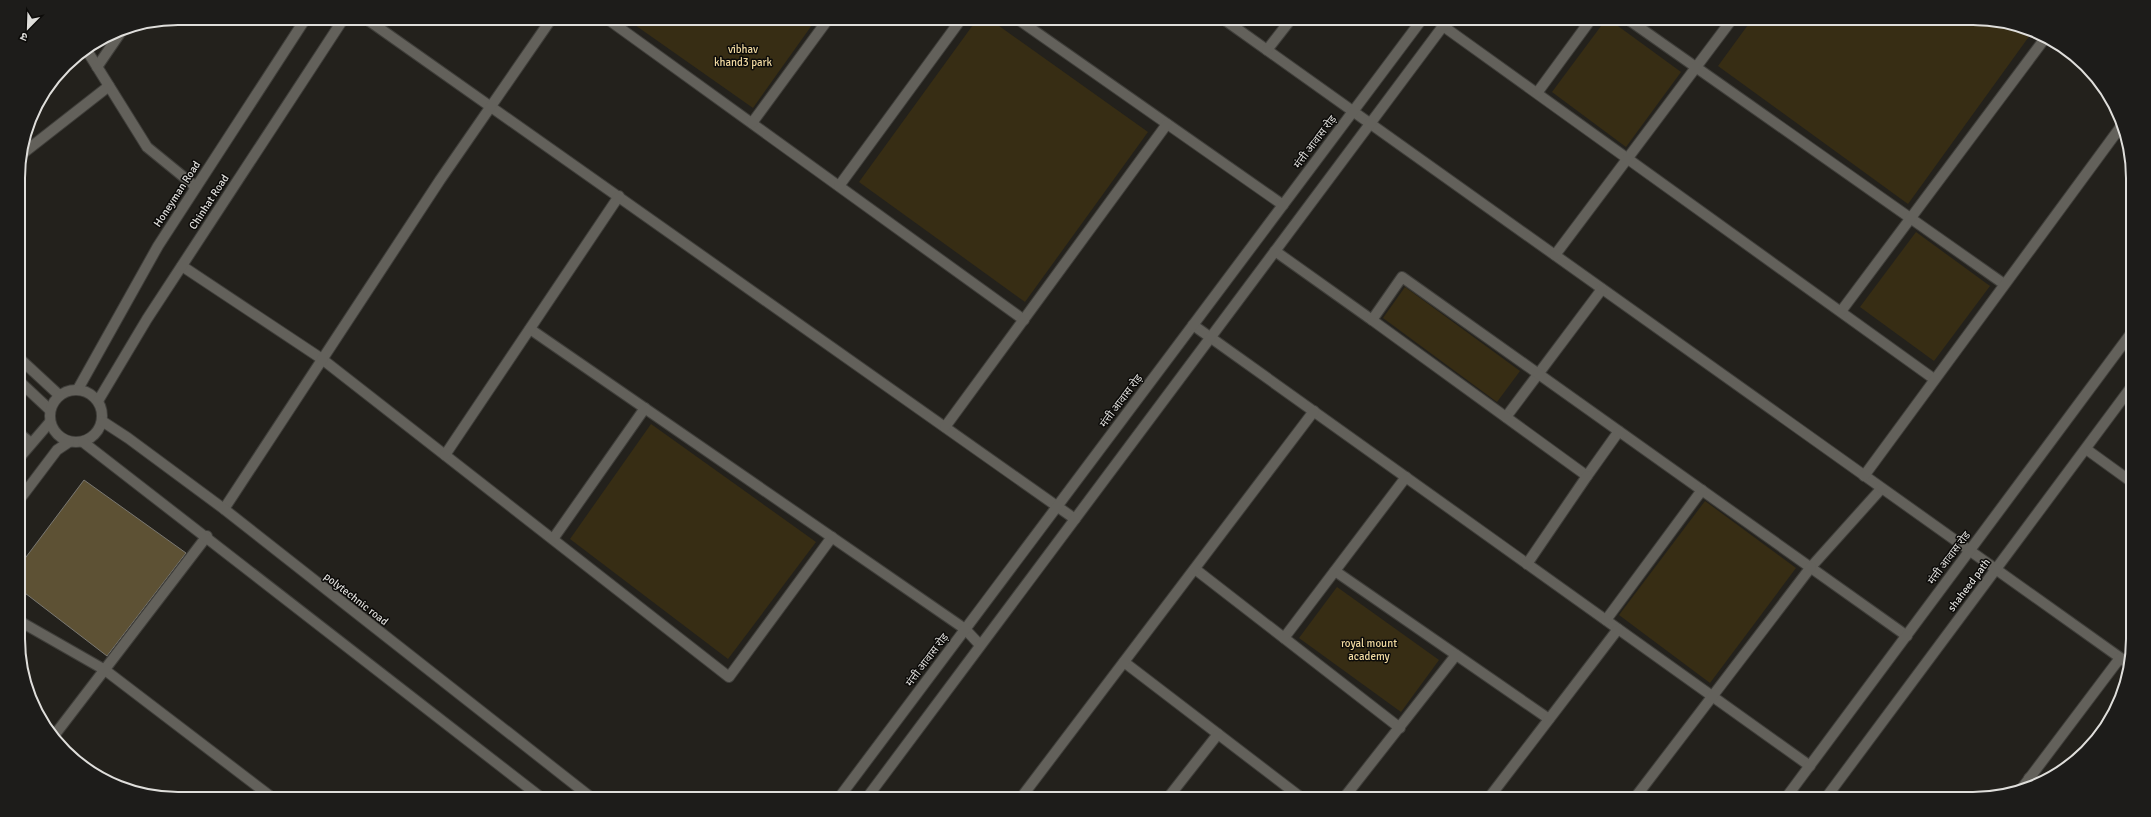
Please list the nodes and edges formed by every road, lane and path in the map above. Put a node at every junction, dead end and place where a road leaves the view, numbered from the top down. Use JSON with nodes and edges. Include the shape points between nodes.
{"nodes":[{"id":1,"x":301,"y":25,"type":"edge"},
{"id":2,"x":339,"y":25,"type":"edge"},
{"id":3,"x":376,"y":25,"type":"edge"},
{"id":4,"x":547,"y":25,"type":"edge"},
{"id":5,"x":616,"y":25,"type":"edge"},
{"id":6,"x":824,"y":25,"type":"edge"},
{"id":7,"x":957,"y":25,"type":"edge"},
{"id":8,"x":1026,"y":25,"type":"edge"},
{"id":9,"x":1232,"y":25,"type":"edge"},
{"id":10,"x":1287,"y":25,"type":"edge"},
{"id":11,"x":1418,"y":25,"type":"edge"},
{"id":12,"x":1444,"y":25,"type":"edge"},
{"id":13,"x":1450,"y":25,"type":"edge"},
{"id":14,"x":1587,"y":25,"type":"edge"},
{"id":15,"x":1636,"y":25,"type":"edge"},
{"id":16,"x":1728,"y":25,"type":"edge"},
{"id":17,"x":116,"y":39,"type":"edge"},
{"id":18,"x":2042,"y":42,"type":"edge"},
{"id":19,"x":1267,"y":50,"type":"junction"},
{"id":20,"x":89,"y":54,"type":"edge"},
{"id":21,"x":97,"y":67,"type":"junction"},
{"id":22,"x":1696,"y":67,"type":"junction"},
{"id":23,"x":109,"y":86,"type":"junction"},
{"id":24,"x":1537,"y":93,"type":"junction"},
{"id":25,"x":491,"y":106,"type":"junction"},
{"id":26,"x":1354,"y":111,"type":"junction"},
{"id":27,"x":752,"y":123,"type":"junction"},
{"id":28,"x":1370,"y":123,"type":"junction"},
{"id":29,"x":1167,"y":124,"type":"junction"},
{"id":30,"x":2118,"y":130,"type":"edge"},
{"id":31,"x":29,"y":145,"type":"edge"},
{"id":32,"x":1628,"y":158,"type":"junction"},
{"id":33,"x":839,"y":186,"type":"junction"},
{"id":34,"x":196,"y":187,"type":"junction"},
{"id":35,"x":619,"y":196,"type":"junction"},
{"id":36,"x":1283,"y":204,"type":"junction"},
{"id":37,"x":1910,"y":218,"type":"junction"},
{"id":38,"x":1275,"y":251,"type":"junction"},
{"id":39,"x":1555,"y":255,"type":"junction"},
{"id":40,"x":182,"y":266,"type":"junction"},
{"id":41,"x":2004,"y":284,"type":"junction"},
{"id":42,"x":1602,"y":289,"type":"junction"},
{"id":43,"x":1842,"y":310,"type":"junction"},
{"id":44,"x":1024,"y":320,"type":"junction"},
{"id":45,"x":1372,"y":320,"type":"junction"},
{"id":46,"x":1193,"y":324,"type":"junction"},
{"id":47,"x":530,"y":330,"type":"junction"},
{"id":48,"x":1211,"y":337,"type":"junction"},
{"id":49,"x":2126,"y":340,"type":"edge"},
{"id":50,"x":322,"y":359,"type":"junction"},
{"id":51,"x":25,"y":364,"type":"edge"},
{"id":52,"x":1538,"y":374,"type":"junction"},
{"id":53,"x":1934,"y":379,"type":"junction"},
{"id":54,"x":25,"y":386,"type":"edge"},
{"id":55,"x":78,"y":389,"type":"junction"},
{"id":56,"x":2126,"y":394,"type":"edge"},
{"id":57,"x":59,"y":395,"type":"junction"},
{"id":58,"x":98,"y":401,"type":"junction"},
{"id":59,"x":645,"y":408,"type":"junction"},
{"id":60,"x":50,"y":410,"type":"junction"},
{"id":61,"x":1314,"y":412,"type":"junction"},
{"id":62,"x":1506,"y":417,"type":"junction"},
{"id":63,"x":50,"y":422,"type":"junction"},
{"id":64,"x":102,"y":422,"type":"junction"},
{"id":65,"x":945,"y":427,"type":"junction"},
{"id":66,"x":1619,"y":431,"type":"junction"},
{"id":67,"x":25,"y":438,"type":"edge"},
{"id":68,"x":69,"y":442,"type":"junction"},
{"id":69,"x":83,"y":442,"type":"junction"},
{"id":70,"x":31,"y":443,"type":"junction"},
{"id":71,"x":2086,"y":449,"type":"junction"},
{"id":72,"x":25,"y":451,"type":"edge"},
{"id":73,"x":445,"y":455,"type":"junction"},
{"id":74,"x":1587,"y":476,"type":"junction"},
{"id":75,"x":1864,"y":476,"type":"junction"},
{"id":76,"x":1406,"y":477,"type":"junction"},
{"id":77,"x":2126,"y":479,"type":"edge"},
{"id":78,"x":1881,"y":488,"type":"junction"},
{"id":79,"x":1702,"y":490,"type":"junction"},
{"id":80,"x":25,"y":492,"type":"edge"},
{"id":81,"x":1057,"y":506,"type":"junction"},
{"id":82,"x":224,"y":508,"type":"junction"},
{"id":83,"x":1075,"y":519,"type":"junction"},
{"id":84,"x":207,"y":536,"type":"junction"},
{"id":85,"x":832,"y":537,"type":"junction"},
{"id":86,"x":553,"y":539,"type":"junction"},
{"id":87,"x":1969,"y":552,"type":"junction"},
{"id":88,"x":1528,"y":564,"type":"junction"},
{"id":89,"x":1811,"y":567,"type":"junction"},
{"id":90,"x":1195,"y":569,"type":"junction"},
{"id":91,"x":1996,"y":570,"type":"junction"},
{"id":92,"x":1335,"y":571,"type":"junction"},
{"id":93,"x":1606,"y":620,"type":"junction"},
{"id":94,"x":25,"y":624,"type":"edge"},
{"id":95,"x":966,"y":629,"type":"junction"},
{"id":96,"x":1618,"y":629,"type":"junction"},
{"id":97,"x":1907,"y":636,"type":"junction"},
{"id":98,"x":1284,"y":638,"type":"junction"},
{"id":99,"x":980,"y":646,"type":"junction"},
{"id":100,"x":1456,"y":655,"type":"junction"},
{"id":101,"x":2120,"y":658,"type":"junction"},
{"id":102,"x":2125,"y":661,"type":"edge"},
{"id":103,"x":1124,"y":662,"type":"junction"},
{"id":104,"x":105,"y":670,"type":"junction"},
{"id":105,"x":1712,"y":696,"type":"junction"},
{"id":106,"x":1549,"y":719,"type":"junction"},
{"id":107,"x":1400,"y":728,"type":"junction"},
{"id":108,"x":57,"y":732,"type":"edge"},
{"id":109,"x":1218,"y":734,"type":"junction"},
{"id":110,"x":1810,"y":766,"type":"junction"},
{"id":111,"x":2035,"y":778,"type":"edge"},
{"id":112,"x":265,"y":792,"type":"edge"},
{"id":113,"x":534,"y":792,"type":"edge"},
{"id":114,"x":584,"y":792,"type":"edge"},
{"id":115,"x":843,"y":792,"type":"edge"},
{"id":116,"x":871,"y":792,"type":"edge"},
{"id":117,"x":1025,"y":792,"type":"edge"},
{"id":118,"x":1172,"y":792,"type":"edge"},
{"id":119,"x":1294,"y":792,"type":"edge"},
{"id":120,"x":1349,"y":792,"type":"edge"},
{"id":121,"x":1493,"y":792,"type":"edge"},
{"id":122,"x":1639,"y":792,"type":"edge"},
{"id":123,"x":1790,"y":792,"type":"edge"},
{"id":124,"x":1830,"y":792,"type":"edge"}],
"edges":[{"from":1,"to":34,"type":"street","name":"Honeyman Road"},
{"from":2,"to":40,"type":"street","name":"Chinhat Road"},
{"from":3,"to":25,"type":"street"},
{"from":4,"to":25,"type":"street"},
{"from":5,"to":27,"type":"street"},
{"from":6,"to":27,"type":"street"},
{"from":7,"to":33,"type":"street"},
{"from":8,"to":29,"type":"street"},
{"from":9,"to":19,"type":"street"},
{"from":10,"to":19,"type":"street"},
{"from":11,"to":26,"type":"street","name":"मंत्ती आवास रोड़"},
{"from":12,"to":28,"type":"street"},
{"from":13,"to":24,"type":"street"},
{"from":14,"to":24,"type":"street"},
{"from":15,"to":22,"type":"street"},
{"from":16,"to":22,"type":"street"},
{"from":17,"to":21,"type":"street"},
{"from":18,"to":37,"type":"street"},
{"from":19,"to":26,"type":"street"},
{"from":20,"to":21,"type":"street"},
{"from":21,"to":23,"type":"street"},
{"from":22,"to":32,"type":"street"},
{"from":22,"to":37,"type":"street"},
{"from":23,"to":31,"type":"street"},
{"from":23,"to":34,"type":"street","via":[[147,147]]},
{"from":24,"to":32,"type":"street"},
{"from":25,"to":35,"type":"street"},
{"from":25,"to":50,"type":"street"},
{"from":26,"to":28,"type":"street"},
{"from":26,"to":36,"type":"street","name":"मंत्ती आवास रोड़"},
{"from":27,"to":33,"type":"street"},
{"from":28,"to":38,"type":"street"},
{"from":28,"to":39,"type":"street"},
{"from":29,"to":36,"type":"street"},
{"from":29,"to":44,"type":"street"},
{"from":30,"to":41,"type":"street"},
{"from":32,"to":39,"type":"street"},
{"from":32,"to":43,"type":"street"},
{"from":33,"to":44,"type":"street"},
{"from":34,"to":55,"type":"street","name":"Honeyman Road","via":[[158,246]]},
{"from":35,"to":47,"type":"street"},
{"from":35,"to":65,"type":"street"},
{"from":36,"to":46,"type":"street","name":"मंत्ती आवास रोड़"},
{"from":37,"to":41,"type":"street"},
{"from":37,"to":43,"type":"street"},
{"from":38,"to":45,"type":"street"},
{"from":38,"to":48,"type":"street"},
{"from":39,"to":42,"type":"street"},
{"from":40,"to":50,"type":"street"},
{"from":40,"to":58,"type":"street","name":"Chinhat Road"},
{"from":41,"to":53,"type":"street"},
{"from":42,"to":52,"type":"street"},
{"from":42,"to":75,"type":"street"},
{"from":43,"to":53,"type":"street"},
{"from":44,"to":65,"type":"street"},
{"from":45,"to":52,"type":"street","via":[[1402,277]]},
{"from":45,"to":62,"type":"street"},
{"from":46,"to":48,"type":"street"},
{"from":46,"to":81,"type":"street","name":"मंत्ती आवास रोड़"},
{"from":47,"to":59,"type":"street"},
{"from":47,"to":73,"type":"street"},
{"from":48,"to":61,"type":"street"},
{"from":48,"to":83,"type":"street"},
{"from":49,"to":87,"type":"street","name":"मंत्ती आवास रोड"},
{"from":50,"to":73,"type":"street"},
{"from":50,"to":82,"type":"street"},
{"from":51,"to":57,"type":"street"},
{"from":52,"to":62,"type":"street"},
{"from":52,"to":66,"type":"street"},
{"from":53,"to":75,"type":"street"},
{"from":54,"to":60,"type":"street"},
{"from":55,"to":57,"type":"street","via":[[68,390]]},
{"from":55,"to":58,"type":"street","via":[[89,393]]},
{"from":56,"to":71,"type":"street","name":"shaheed path"},
{"from":57,"to":60,"type":"street"},
{"from":58,"to":64,"type":"street","via":[[102,411]]},
{"from":59,"to":85,"type":"street"},
{"from":59,"to":86,"type":"street"},
{"from":60,"to":63,"type":"street"},
{"from":61,"to":76,"type":"street"},
{"from":61,"to":90,"type":"street"},
{"from":62,"to":74,"type":"street"},
{"from":63,"to":68,"type":"street","via":[[60,438]]},
{"from":63,"to":70,"type":"street"},
{"from":64,"to":69,"type":"street","via":[[92,437]]},
{"from":64,"to":82,"type":"street","name":"polytechnic road"},
{"from":65,"to":81,"type":"street"},
{"from":66,"to":74,"type":"street"},
{"from":66,"to":79,"type":"street"},
{"from":67,"to":70,"type":"street"},
{"from":68,"to":69,"type":"street"},
{"from":68,"to":80,"type":"street","via":[[57,450]]},
{"from":69,"to":84,"type":"street"},
{"from":70,"to":72,"type":"street"},
{"from":71,"to":77,"type":"street"},
{"from":71,"to":91,"type":"street","name":"shaheed path"},
{"from":73,"to":86,"type":"street"},
{"from":74,"to":88,"type":"street"},
{"from":75,"to":78,"type":"street"},
{"from":76,"to":88,"type":"street"},
{"from":76,"to":92,"type":"street"},
{"from":78,"to":87,"type":"street"},
{"from":78,"to":89,"type":"street"},
{"from":79,"to":89,"type":"street"},
{"from":79,"to":93,"type":"street"},
{"from":81,"to":83,"type":"street"},
{"from":81,"to":95,"type":"street","name":"मंत्ती आवास रोड़"},
{"from":82,"to":114,"type":"street","name":"polytechnic road"},
{"from":83,"to":99,"type":"street"},
{"from":84,"to":104,"type":"street"},
{"from":84,"to":113,"type":"street"},
{"from":85,"to":86,"type":"street","via":[[729,677]]},
{"from":85,"to":95,"type":"street"},
{"from":87,"to":91,"type":"street"},
{"from":87,"to":97,"type":"street","name":"मंत्ती आवास रोड"},
{"from":88,"to":93,"type":"street"},
{"from":89,"to":97,"type":"street"},
{"from":89,"to":105,"type":"street"},
{"from":90,"to":98,"type":"street"},
{"from":90,"to":103,"type":"street"},
{"from":91,"to":101,"type":"street"},
{"from":91,"to":124,"type":"street","name":"shaheed path"},
{"from":92,"to":98,"type":"street"},
{"from":92,"to":100,"type":"street"},
{"from":93,"to":96,"type":"street"},
{"from":94,"to":104,"type":"street"},
{"from":95,"to":99,"type":"street"},
{"from":95,"to":115,"type":"street","name":"मंत्ती आवास रोड़"},
{"from":96,"to":105,"type":"street"},
{"from":96,"to":106,"type":"street"},
{"from":97,"to":110,"type":"street","name":"मंत्ती आवास रोड"},
{"from":98,"to":107,"type":"street"},
{"from":99,"to":116,"type":"street"},
{"from":100,"to":106,"type":"street"},
{"from":100,"to":107,"type":"street"},
{"from":101,"to":102,"type":"street"},
{"from":101,"to":111,"type":"street"},
{"from":103,"to":109,"type":"street"},
{"from":103,"to":117,"type":"street"},
{"from":104,"to":108,"type":"street"},
{"from":104,"to":112,"type":"street"},
{"from":105,"to":110,"type":"street"},
{"from":105,"to":122,"type":"street"},
{"from":106,"to":121,"type":"street"},
{"from":107,"to":120,"type":"street"},
{"from":109,"to":118,"type":"street"},
{"from":109,"to":119,"type":"street"},
{"from":110,"to":123,"type":"street","name":"मंत्ती आवास रोड"}]}
